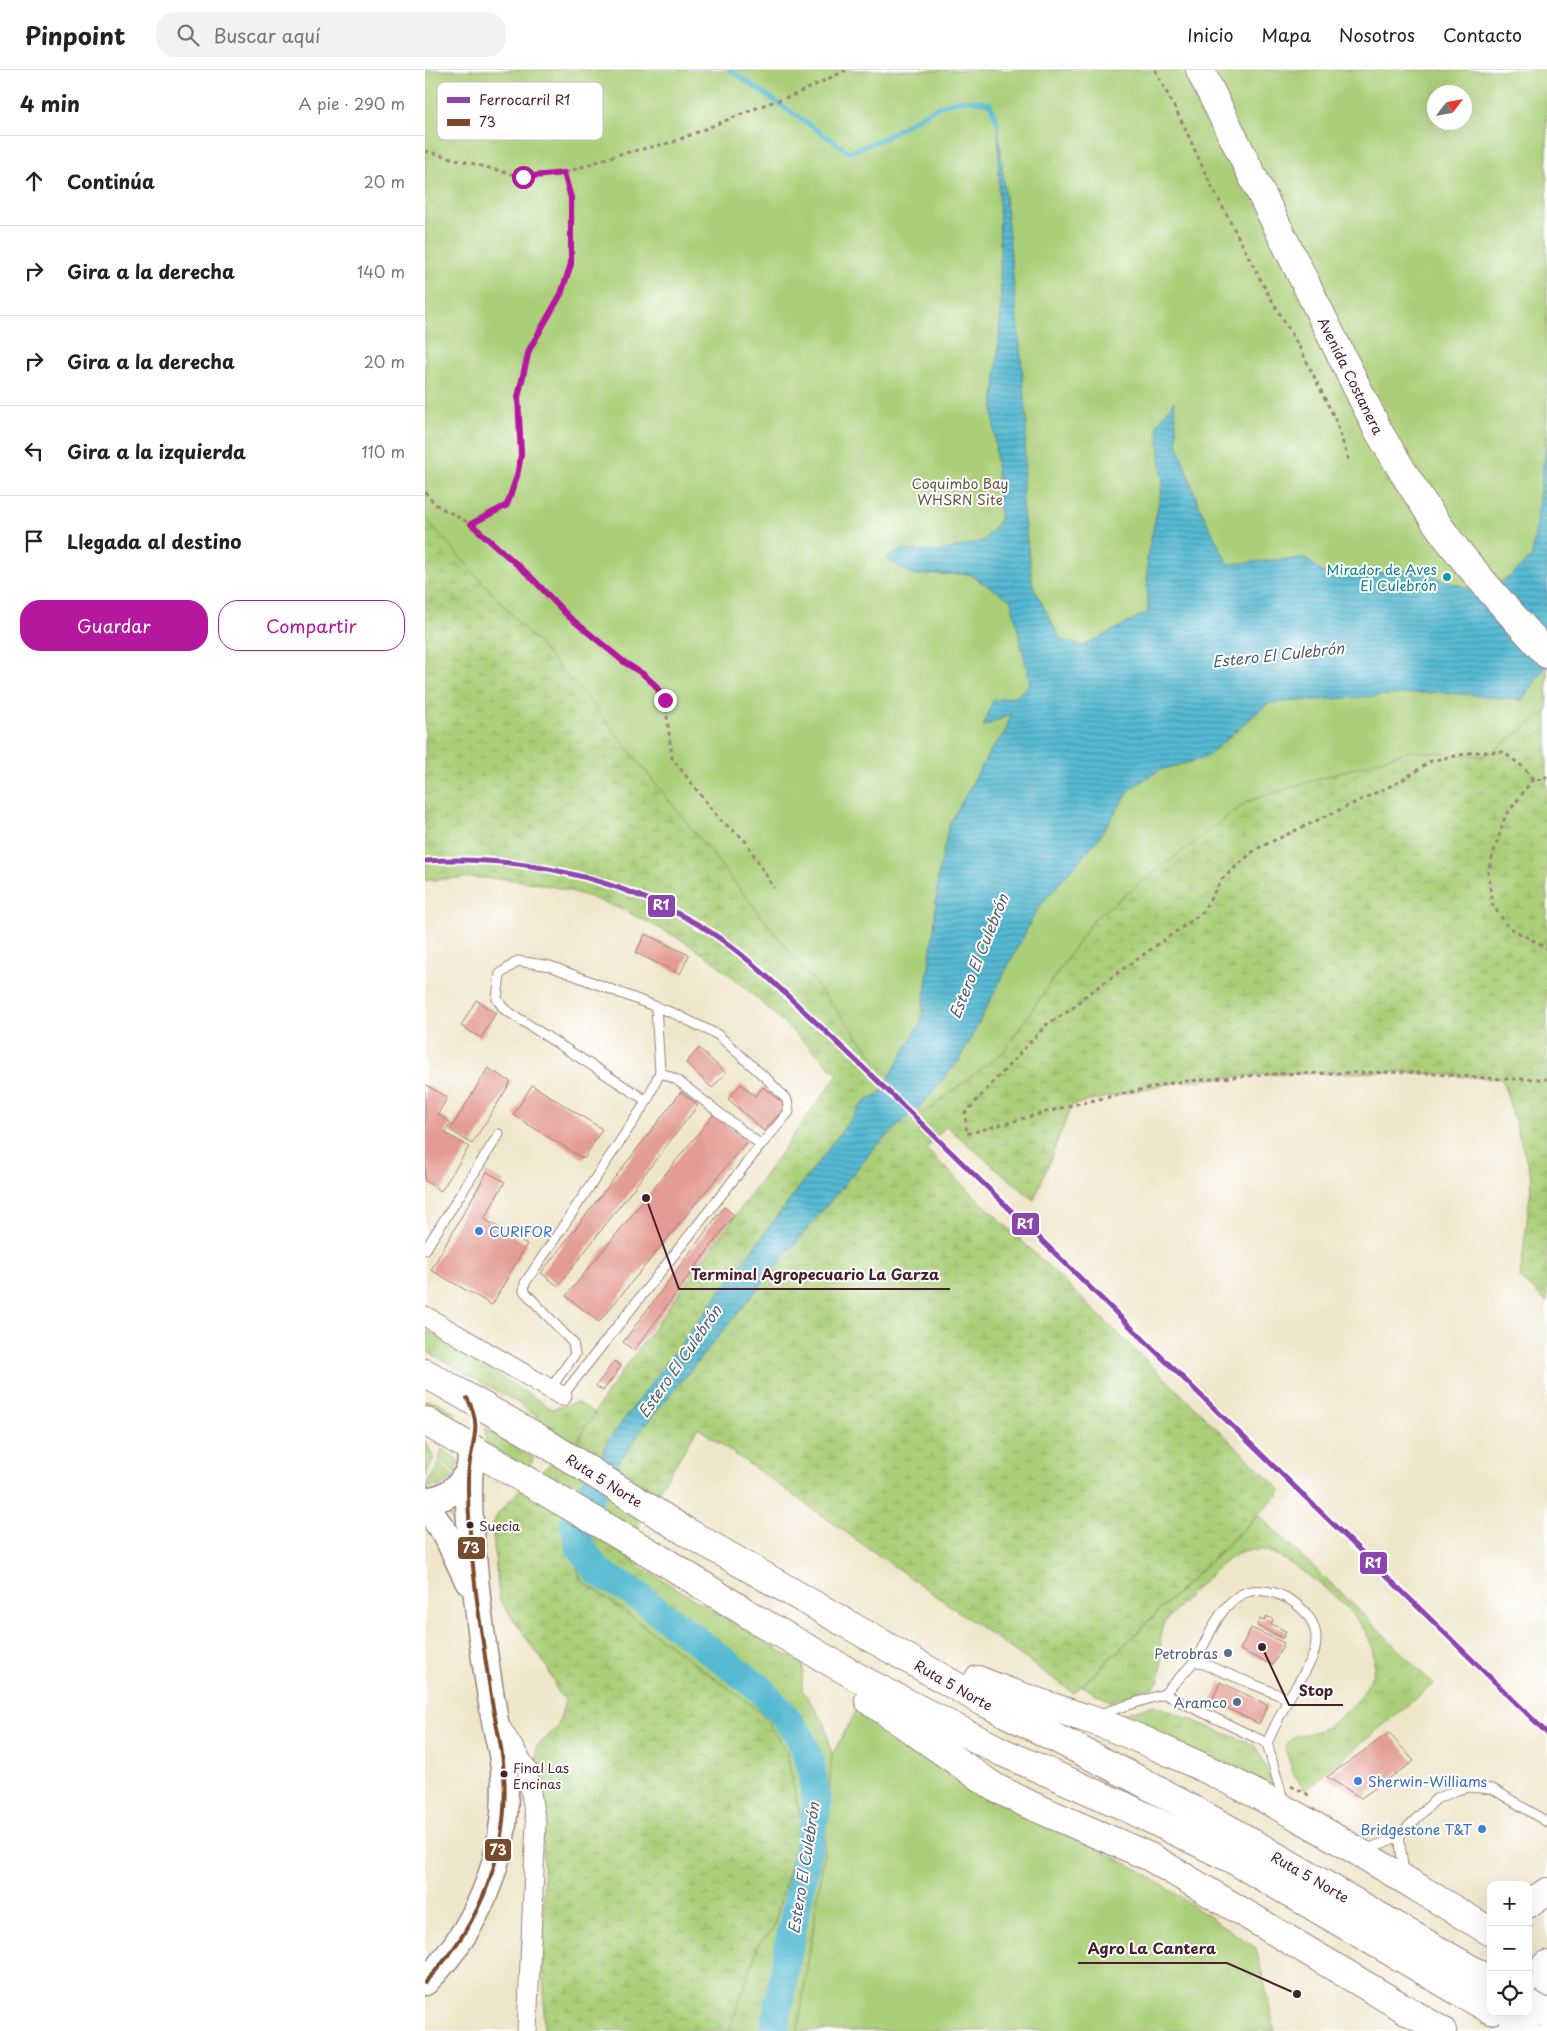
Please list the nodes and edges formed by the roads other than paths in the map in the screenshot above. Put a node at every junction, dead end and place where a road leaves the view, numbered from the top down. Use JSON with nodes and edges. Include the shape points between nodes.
{"nodes":[{"id":1,"x":1200,"y":70,"type":"edge"},
{"id":2,"x":1547,"y":654,"type":"edge"},
{"id":3,"x":656,"y":1007,"type":"junction"},
{"id":4,"x":660,"y":1072,"type":"junction"},
{"id":5,"x":647,"y":1101,"type":"junction"},
{"id":6,"x":499,"y":1134,"type":"dead end"},
{"id":7,"x":761,"y":1145,"type":"junction"},
{"id":8,"x":425,"y":1250,"type":"edge"},
{"id":9,"x":425,"y":1316,"type":"edge"},
{"id":10,"x":425,"y":1373,"type":"edge"},
{"id":11,"x":556,"y":1392,"type":"junction"},
{"id":12,"x":425,"y":1393,"type":"edge"},
{"id":13,"x":460,"y":1394,"type":"junction"},
{"id":14,"x":425,"y":1421,"type":"edge"},
{"id":15,"x":470,"y":1459,"type":"junction"},
{"id":16,"x":425,"y":1500,"type":"edge"},
{"id":17,"x":425,"y":1505,"type":"edge"},
{"id":18,"x":479,"y":1617,"type":"junction"},
{"id":19,"x":756,"y":1619,"type":"junction"},
{"id":20,"x":863,"y":1634,"type":"junction"},
{"id":21,"x":1194,"y":1660,"type":"junction"},
{"id":22,"x":1164,"y":1694,"type":"junction"},
{"id":23,"x":1289,"y":1699,"type":"junction"},
{"id":24,"x":493,"y":1715,"type":"junction"},
{"id":25,"x":1086,"y":1718,"type":"junction"},
{"id":26,"x":1267,"y":1743,"type":"junction"},
{"id":27,"x":1285,"y":1811,"type":"junction"},
{"id":28,"x":1547,"y":1822,"type":"edge"},
{"id":29,"x":1399,"y":1836,"type":"junction"},
{"id":30,"x":1359,"y":1853,"type":"junction"},
{"id":31,"x":1405,"y":1881,"type":"junction"},
{"id":32,"x":1457,"y":1912,"type":"junction"},
{"id":33,"x":1487,"y":1913,"type":"edge"},
{"id":34,"x":1487,"y":1930,"type":"edge"},
{"id":35,"x":1537,"y":1959,"type":"edge"},
{"id":36,"x":1347,"y":1974,"type":"junction"},
{"id":37,"x":1487,"y":1979,"type":"edge"},
{"id":38,"x":425,"y":1982,"type":"edge"},
{"id":39,"x":1487,"y":2002,"type":"edge"},
{"id":40,"x":1547,"y":2014,"type":"edge"},
{"id":41,"x":1532,"y":2015,"type":"edge"},
{"id":42,"x":527,"y":2031,"type":"edge"},
{"id":43,"x":1412,"y":2031,"type":"edge"},
{"id":44,"x":1442,"y":2031,"type":"edge"},
{"id":45,"x":1543,"y":2031,"type":"edge"}],
"edges":[{"from":1,"to":2,"type":"main road","name":"Avenida Costanera","via":[[1379,432],[1434,519]]},
{"from":3,"to":4,"type":"lane"},
{"from":3,"to":5,"type":"lane","via":[[550,966],[518,961],[501,974],[497,999],[503,1009]]},
{"from":3,"to":7,"type":"lane","via":[[718,1035],[787,1100],[789,1112]]},
{"from":4,"to":5,"type":"lane"},
{"from":4,"to":7,"type":"lane","via":[[677,1080]]},
{"from":5,"to":11,"type":"lane","via":[[525,1283],[524,1291],[573,1343],[575,1354]]},
{"from":6,"to":8,"type":"lane"},
{"from":7,"to":11,"type":"lane"},
{"from":9,"to":11,"type":"street"},
{"from":10,"to":13,"type":"main road","name":"Ruta 5 Norte"},
{"from":12,"to":13,"type":"main road","via":[[443,1389]]},
{"from":13,"to":15,"type":"main road","via":[[472,1405],[476,1422]]},
{"from":13,"to":20,"type":"main road","name":"Ruta 5 Norte","via":[[538,1438],[685,1531]]},
{"from":14,"to":15,"type":"main road","name":"Ruta 5 Norte"},
{"from":15,"to":16,"type":"main road","via":[[465,1479],[454,1491],[440,1498]]},
{"from":15,"to":18,"type":"main road","via":[[469,1515]]},
{"from":15,"to":19,"type":"main road","name":"Ruta 5 Norte","via":[[520,1476],[667,1562]]},
{"from":17,"to":18,"type":"main road","via":[[457,1555]]},
{"from":18,"to":24,"type":"main road"},
{"from":19,"to":36,"type":"main road","via":[[994,1787],[1150,1858]]},
{"from":19,"to":39,"type":"main road","name":"Ruta 5 Norte","via":[[926,1714],[1232,1859]]},
{"from":20,"to":25,"type":"main road","via":[[1008,1693]]},
{"from":20,"to":37,"type":"main road","name":"Ruta 5 Norte","via":[[980,1700],[1231,1830]]},
{"from":21,"to":22,"type":"lane"},
{"from":21,"to":23,"type":"lane"},
{"from":21,"to":23,"type":"lane","via":[[1223,1610],[1239,1596],[1261,1591],[1292,1600],[1313,1623],[1317,1645]]},
{"from":22,"to":25,"type":"lane"},
{"from":22,"to":26,"type":"lane"},
{"from":23,"to":26,"type":"lane"},
{"from":24,"to":38,"type":"main road","via":[[505,1785],[498,1855],[474,1918],[450,1955]]},
{"from":24,"to":42,"type":"street","via":[[527,1769],[536,1823]]},
{"from":25,"to":27,"type":"main road","via":[[1181,1757]]},
{"from":26,"to":27,"type":"lane"},
{"from":27,"to":30,"type":"main road"},
{"from":28,"to":29,"type":"lane","via":[[1493,1789],[1469,1787],[1436,1799]]},
{"from":29,"to":30,"type":"lane"},
{"from":29,"to":31,"type":"lane"},
{"from":30,"to":31,"type":"main road"},
{"from":31,"to":32,"type":"main road"},
{"from":32,"to":33,"type":"main road"},
{"from":32,"to":34,"type":"main road"},
{"from":35,"to":45,"type":"main road"},
{"from":36,"to":43,"type":"main road"},
{"from":36,"to":44,"type":"main road"},
{"from":40,"to":41,"type":"main road","name":"Ruta 5 Norte","bridge":true}]}
